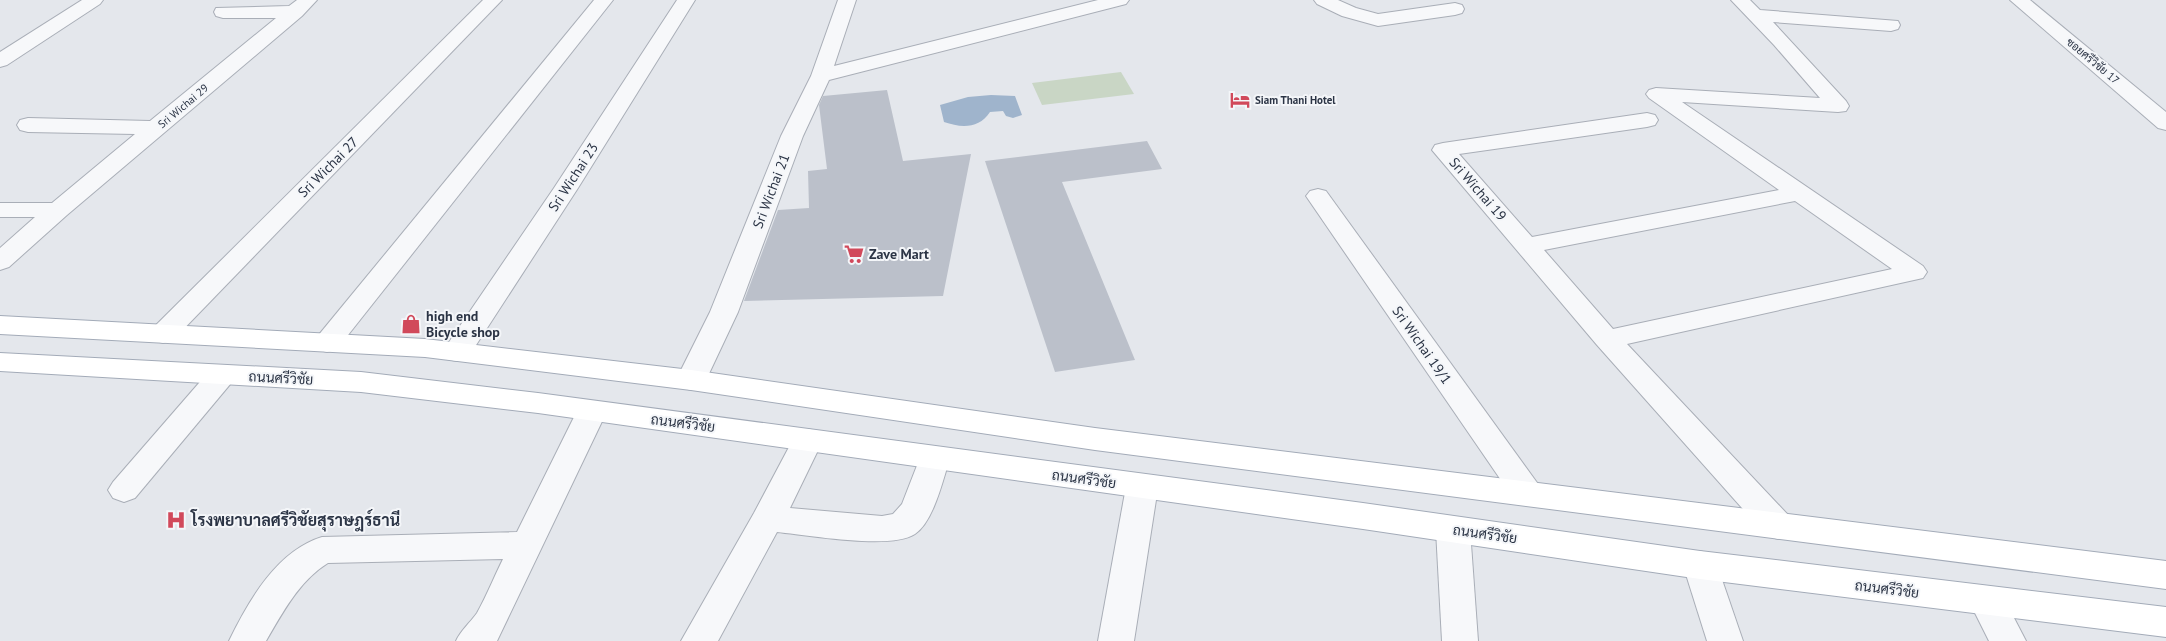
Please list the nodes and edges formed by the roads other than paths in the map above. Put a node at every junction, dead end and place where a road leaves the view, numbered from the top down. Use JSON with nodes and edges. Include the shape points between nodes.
{"nodes":[{"id":1,"x":94,"y":0,"type":"edge"},
{"id":2,"x":493,"y":0,"type":"edge"},
{"id":3,"x":604,"y":0,"type":"edge"},
{"id":4,"x":686,"y":0,"type":"edge"},
{"id":5,"x":847,"y":0,"type":"edge"},
{"id":6,"x":1120,"y":0,"type":"edge"},
{"id":7,"x":1323,"y":0,"type":"edge"},
{"id":8,"x":2019,"y":0,"type":"edge"},
{"id":9,"x":301,"y":6,"type":"edge"},
{"id":10,"x":1748,"y":7,"type":"edge"},
{"id":11,"x":1456,"y":9,"type":"dead end"},
{"id":12,"x":223,"y":12,"type":"dead end"},
{"id":13,"x":1891,"y":25,"type":"dead end"},
{"id":14,"x":0,"y":61,"type":"edge"},
{"id":15,"x":821,"y":76,"type":"junction"},
{"id":16,"x":1647,"y":120,"type":"dead end"},
{"id":17,"x":2166,"y":123,"type":"edge"},
{"id":18,"x":28,"y":125,"type":"dead end"},
{"id":19,"x":156,"y":128,"type":"junction"},
{"id":20,"x":1800,"y":193,"type":"junction"},
{"id":21,"x":1318,"y":196,"type":"dead end"},
{"id":22,"x":0,"y":210,"type":"edge"},
{"id":23,"x":58,"y":210,"type":"junction"},
{"id":24,"x":1526,"y":246,"type":"junction"},
{"id":25,"x":0,"y":262,"type":"edge"},
{"id":26,"x":0,"y":325,"type":"edge"},
{"id":27,"x":163,"y":334,"type":"junction"},
{"id":28,"x":1607,"y":338,"type":"junction"},
{"id":29,"x":327,"y":343,"type":"junction"},
{"id":30,"x":457,"y":352,"type":"junction"},
{"id":31,"x":0,"y":362,"type":"edge"},
{"id":32,"x":222,"y":375,"type":"junction"},
{"id":33,"x":691,"y":380,"type":"junction"},
{"id":34,"x":592,"y":411,"type":"junction"},
{"id":35,"x":1096,"y":439,"type":"junction"},
{"id":36,"x":808,"y":440,"type":"junction"},
{"id":37,"x":934,"y":458,"type":"junction"},
{"id":38,"x":1362,"y":472,"type":"junction"},
{"id":39,"x":1087,"y":479,"type":"junction"},
{"id":40,"x":1142,"y":487,"type":"junction"},
{"id":41,"x":124,"y":490,"type":"dead end"},
{"id":42,"x":1527,"y":493,"type":"junction"},
{"id":43,"x":1363,"y":516,"type":"junction"},
{"id":44,"x":768,"y":519,"type":"junction"},
{"id":45,"x":1778,"y":526,"type":"junction"},
{"id":46,"x":1453,"y":530,"type":"junction"},
{"id":47,"x":527,"y":545,"type":"junction"},
{"id":48,"x":1700,"y":565,"type":"junction"},
{"id":49,"x":2166,"y":575,"type":"edge"},
{"id":50,"x":1987,"y":601,"type":"junction"},
{"id":51,"x":2166,"y":622,"type":"edge"},
{"id":52,"x":247,"y":641,"type":"edge"},
{"id":53,"x":474,"y":641,"type":"edge"},
{"id":54,"x":699,"y":641,"type":"edge"},
{"id":55,"x":1116,"y":641,"type":"edge"},
{"id":56,"x":1460,"y":641,"type":"edge"},
{"id":57,"x":1725,"y":641,"type":"edge"},
{"id":58,"x":2008,"y":641,"type":"edge"}],
"edges":[{"from":1,"to":14,"type":"street"},
{"from":2,"to":27,"type":"street","name":"Sri Wichai 27"},
{"from":3,"to":29,"type":"street"},
{"from":4,"to":30,"type":"street","name":"Sri Wichai 23"},
{"from":5,"to":15,"type":"street","name":"Sri Wichai 21"},
{"from":6,"to":15,"type":"street"},
{"from":7,"to":11,"type":"street","via":[[1348,12],[1378,20]]},
{"from":8,"to":17,"type":"street","name":"ซอยศรีวิชัย 17"},
{"from":9,"to":12,"type":"street"},
{"from":9,"to":19,"type":"street","name":"Sri Wichai 29"},
{"from":10,"to":13,"type":"street"},
{"from":10,"to":20,"type":"street","via":[[1838,106],[1656,94]]},
{"from":15,"to":33,"type":"street","name":"Sri Wichai 21","via":[[792,136],[724,312]]},
{"from":16,"to":24,"type":"street","name":"Sri Wichai 19","via":[[1444,150]]},
{"from":18,"to":19,"type":"street"},
{"from":19,"to":23,"type":"street","name":"Sri Wichai 29"},
{"from":20,"to":24,"type":"street"},
{"from":20,"to":28,"type":"street","via":[[1914,272]]},
{"from":21,"to":42,"type":"street","name":"Sri Wichai 19/1"},
{"from":22,"to":23,"type":"street"},
{"from":23,"to":25,"type":"street","name":"Sri Wichai 29"},
{"from":24,"to":28,"type":"street","name":"Sri Wichai 19"},
{"from":26,"to":27,"type":"main road"},
{"from":27,"to":29,"type":"main road"},
{"from":28,"to":45,"type":"street","name":"Sri Wichai 19"},
{"from":29,"to":30,"type":"main road"},
{"from":30,"to":33,"type":"main road"},
{"from":31,"to":32,"type":"main road","name":"ถนนศรีวิชัย"},
{"from":32,"to":34,"type":"main road","name":"ถนนศรีวิชัย","via":[[361,382]]},
{"from":32,"to":41,"type":"street"},
{"from":33,"to":35,"type":"main road"},
{"from":34,"to":36,"type":"main road","name":"ถนนศรีวิชัย"},
{"from":34,"to":47,"type":"street"},
{"from":35,"to":38,"type":"main road"},
{"from":35,"to":39,"type":"main road","via":[[1119,453],[1120,463],[1115,472]]},
{"from":36,"to":37,"type":"main road","name":"ถนนศรีวิชัย"},
{"from":36,"to":44,"type":"street"},
{"from":37,"to":39,"type":"main road","name":"ถนนศรีวิชัย"},
{"from":37,"to":44,"type":"street","via":[[916,510],[903,525],[882,529]]},
{"from":38,"to":42,"type":"main road"},
{"from":38,"to":43,"type":"main road","via":[[1343,475],[1337,481],[1335,495],[1340,504]]},
{"from":39,"to":40,"type":"main road","name":"ถนนศรีวิชัย"},
{"from":40,"to":43,"type":"main road","name":"ถนนศรีวิชัย"},
{"from":40,"to":55,"type":"street"},
{"from":42,"to":45,"type":"main road"},
{"from":43,"to":46,"type":"main road","name":"ถนนศรีวิชัย"},
{"from":44,"to":54,"type":"street"},
{"from":45,"to":49,"type":"main road"},
{"from":46,"to":48,"type":"main road","name":"ถนนศรีวิชัย"},
{"from":46,"to":56,"type":"street"},
{"from":47,"to":52,"type":"street","via":[[322,550],[292,571]]},
{"from":47,"to":53,"type":"street","via":[[489,624]]},
{"from":48,"to":50,"type":"main road","name":"ถนนศรีวิชัย"},
{"from":48,"to":57,"type":"street"},
{"from":50,"to":51,"type":"main road","name":"ถนนศรีวิชัย"},
{"from":50,"to":58,"type":"street"}]}
